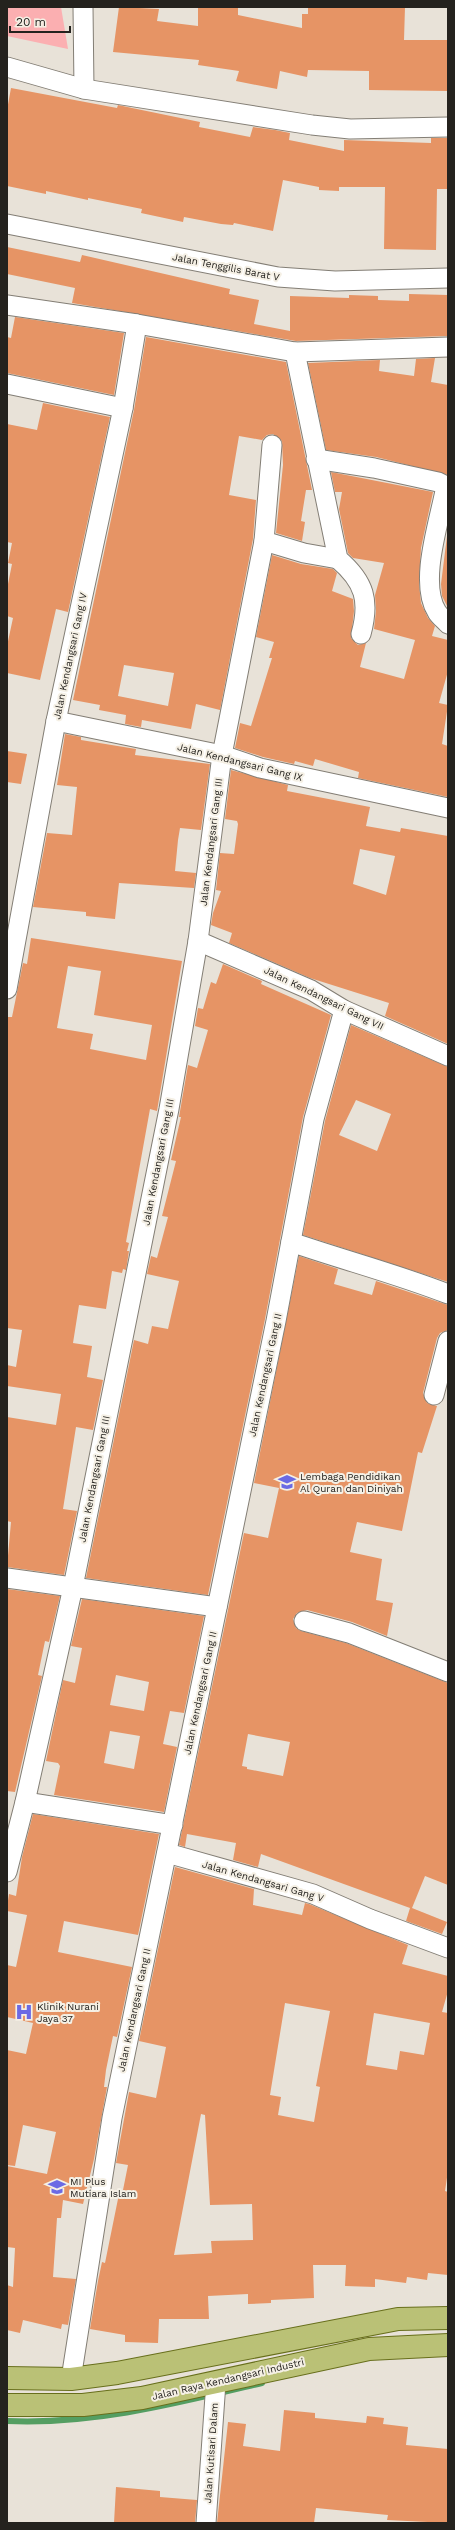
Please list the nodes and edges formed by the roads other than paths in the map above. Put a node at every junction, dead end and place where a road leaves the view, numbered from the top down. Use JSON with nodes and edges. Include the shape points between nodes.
{"nodes":[{"id":1,"x":83,"y":7,"type":"edge"},
{"id":2,"x":7,"y":67,"type":"edge"},
{"id":3,"x":84,"y":89,"type":"junction"},
{"id":4,"x":448,"y":127,"type":"edge"},
{"id":5,"x":7,"y":224,"type":"edge"},
{"id":6,"x":448,"y":278,"type":"edge"},
{"id":7,"x":7,"y":304,"type":"edge"},
{"id":8,"x":137,"y":324,"type":"junction"},
{"id":9,"x":448,"y":346,"type":"edge"},
{"id":10,"x":295,"y":352,"type":"junction"},
{"id":11,"x":7,"y":384,"type":"edge"},
{"id":12,"x":123,"y":408,"type":"junction"},
{"id":13,"x":272,"y":445,"type":"dead end"},
{"id":14,"x":316,"y":459,"type":"junction"},
{"id":15,"x":444,"y":522,"type":"edge"},
{"id":16,"x":264,"y":541,"type":"junction"},
{"id":17,"x":338,"y":559,"type":"junction"},
{"id":18,"x":448,"y":624,"type":"edge"},
{"id":19,"x":361,"y":634,"type":"dead end"},
{"id":20,"x":56,"y":721,"type":"junction"},
{"id":21,"x":222,"y":756,"type":"junction"},
{"id":22,"x":448,"y":808,"type":"edge"},
{"id":23,"x":198,"y":941,"type":"junction"},
{"id":24,"x":7,"y":990,"type":"edge"},
{"id":25,"x":344,"y":1010,"type":"junction"},
{"id":26,"x":448,"y":1056,"type":"edge"},
{"id":27,"x":291,"y":1242,"type":"junction"},
{"id":28,"x":448,"y":1294,"type":"edge"},
{"id":29,"x":448,"y":1341,"type":"edge"},
{"id":30,"x":434,"y":1395,"type":"dead end"},
{"id":31,"x":7,"y":1578,"type":"edge"},
{"id":32,"x":73,"y":1587,"type":"junction"},
{"id":33,"x":217,"y":1607,"type":"junction"},
{"id":34,"x":304,"y":1621,"type":"dead end"},
{"id":35,"x":448,"y":1672,"type":"edge"},
{"id":36,"x":25,"y":1802,"type":"junction"},
{"id":37,"x":173,"y":1825,"type":"junction"},
{"id":38,"x":167,"y":1853,"type":"junction"},
{"id":39,"x":7,"y":1872,"type":"edge"},
{"id":40,"x":448,"y":1948,"type":"edge"},
{"id":41,"x":448,"y":2318,"type":"edge"},
{"id":42,"x":448,"y":2345,"type":"edge"},
{"id":43,"x":7,"y":2378,"type":"edge"},
{"id":44,"x":71,"y":2379,"type":"junction"},
{"id":45,"x":216,"y":2387,"type":"junction"},
{"id":46,"x":7,"y":2405,"type":"edge"},
{"id":47,"x":206,"y":2523,"type":"edge"}],
"edges":[{"from":1,"to":3,"type":"street"},
{"from":2,"to":3,"type":"street"},
{"from":3,"to":4,"type":"street","via":[[350,129]]},
{"from":5,"to":6,"type":"street","name":"Jalan Tenggilis Barat V","via":[[278,277],[335,281]]},
{"from":7,"to":8,"type":"street"},
{"from":8,"to":10,"type":"street"},
{"from":8,"to":12,"type":"street","name":"Jalan Kendangsari Gang IV"},
{"from":9,"to":10,"type":"street"},
{"from":10,"to":14,"type":"street"},
{"from":11,"to":12,"type":"street"},
{"from":12,"to":20,"type":"street","name":"Jalan Kendangsari Gang IV"},
{"from":13,"to":16,"type":"street","name":"Jalan Kendangsari Gang III"},
{"from":14,"to":15,"type":"street","via":[[443,483],[446,486]]},
{"from":14,"to":17,"type":"street"},
{"from":15,"to":18,"type":"street","via":[[429,574],[432,601]]},
{"from":16,"to":17,"type":"street","via":[[304,553]]},
{"from":16,"to":21,"type":"street","name":"Jalan Kendangsari Gang III"},
{"from":17,"to":19,"type":"street","via":[[349,568],[366,596],[366,618]]},
{"from":20,"to":21,"type":"street","name":"Jalan Kendangsari Gang IX"},
{"from":20,"to":24,"type":"street","name":"Jalan Kendangsari Gang IV"},
{"from":21,"to":22,"type":"street","name":"Jalan Kendangsari Gang IX","via":[[260,768]]},
{"from":21,"to":23,"type":"street","name":"Jalan Kendangsari Gang III"},
{"from":23,"to":25,"type":"street","name":"Jalan Kendangsari Gang VII","via":[[311,990]]},
{"from":23,"to":32,"type":"street","name":"Jalan Kendangsari Gang III","via":[[169,1108]]},
{"from":25,"to":26,"type":"street","name":"Jalan Kendangsari Gang VII"},
{"from":25,"to":27,"type":"street","name":"Jalan Kendangsari Gang II","via":[[314,1119]]},
{"from":27,"to":28,"type":"street"},
{"from":27,"to":33,"type":"street","name":"Jalan Kendangsari Gang II"},
{"from":29,"to":30,"type":"street"},
{"from":31,"to":32,"type":"street"},
{"from":32,"to":33,"type":"street"},
{"from":32,"to":36,"type":"street","name":"Jalan Kendangsari Gang III"},
{"from":33,"to":37,"type":"street","name":"Jalan Kendangsari Gang II"},
{"from":34,"to":35,"type":"street","via":[[349,1633]]},
{"from":36,"to":37,"type":"street"},
{"from":36,"to":39,"type":"street","name":"Jalan Kendangsari Gang III"},
{"from":37,"to":38,"type":"street","name":"Jalan Kendangsari Gang II"},
{"from":38,"to":40,"type":"street","name":"Jalan Kendangsari Gang V","via":[[313,1894],[370,1919]]},
{"from":38,"to":44,"type":"street","name":"Jalan Kendangsari Gang II","via":[[112,2118]]},
{"from":41,"to":44,"type":"main road","via":[[398,2319],[117,2373]]},
{"from":42,"to":45,"type":"main road","name":"Jalan Raya Kendangsari Industri","via":[[369,2349]]},
{"from":43,"to":44,"type":"main road"},
{"from":45,"to":46,"type":"main road","name":"Jalan Raya Kendangsari Industri","via":[[83,2405]]},
{"from":45,"to":47,"type":"street","name":"Jalan Kutisari Dalam"}]}
